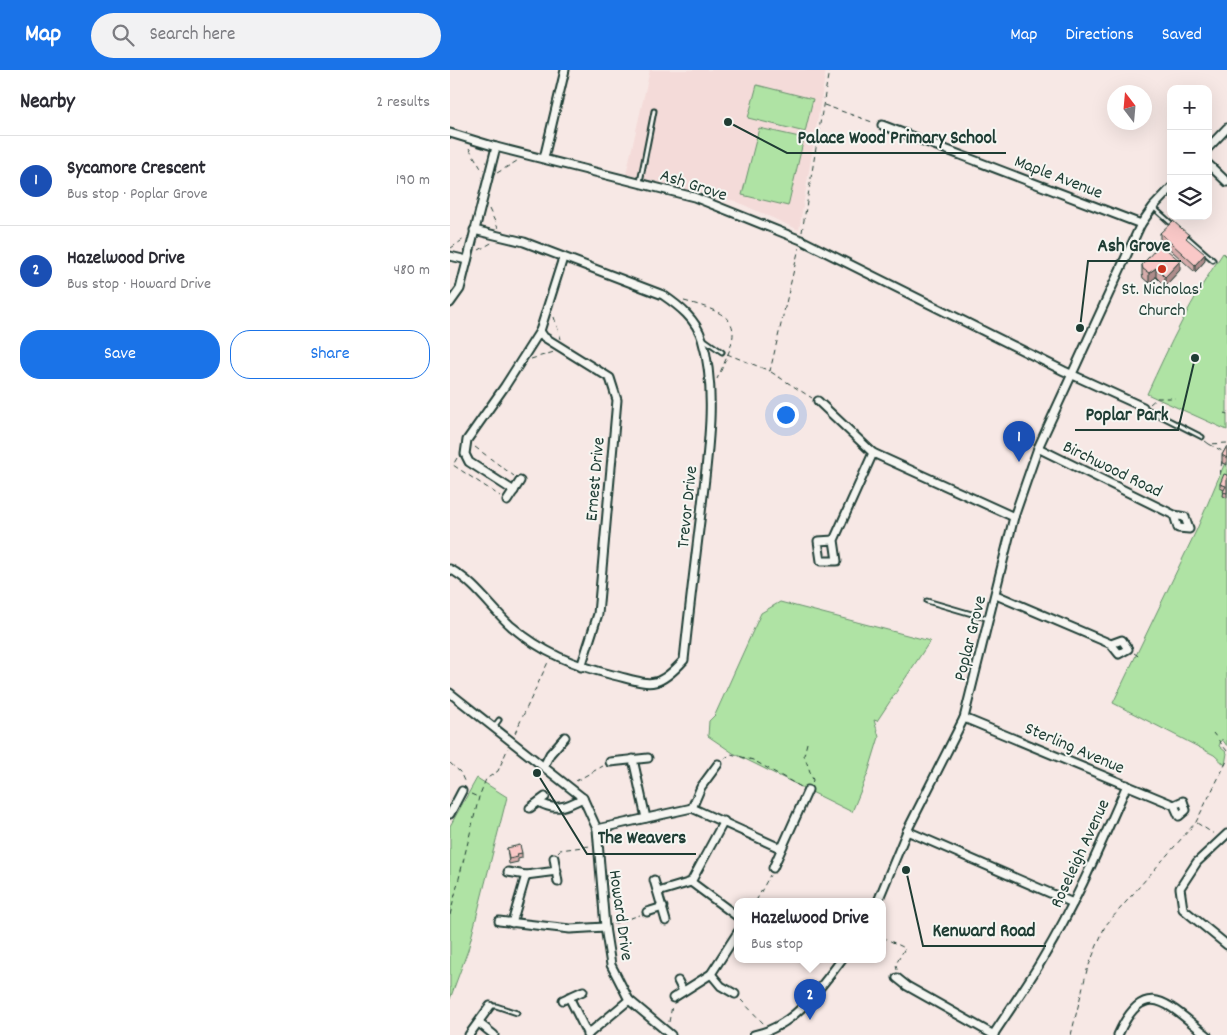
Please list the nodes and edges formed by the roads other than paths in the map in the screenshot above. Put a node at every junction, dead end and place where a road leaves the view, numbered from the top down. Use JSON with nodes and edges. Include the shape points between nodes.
{"nodes":[{"id":1,"x":565,"y":70,"type":"edge"},
{"id":2,"x":654,"y":112,"type":"dead end"},
{"id":3,"x":882,"y":125,"type":"road end"},
{"id":4,"x":1227,"y":128,"type":"edge"},
{"id":5,"x":450,"y":133,"type":"edge"},
{"id":6,"x":1212,"y":144,"type":"edge"},
{"id":7,"x":496,"y":147,"type":"junction"},
{"id":8,"x":544,"y":158,"type":"junction"},
{"id":9,"x":1212,"y":168,"type":"edge"},
{"id":10,"x":1227,"y":182,"type":"edge"},
{"id":11,"x":640,"y":183,"type":"junction"},
{"id":12,"x":1167,"y":192,"type":"edge"},
{"id":13,"x":1153,"y":207,"type":"junction"},
{"id":14,"x":1141,"y":224,"type":"junction"},
{"id":15,"x":1179,"y":230,"type":"edge"},
{"id":16,"x":474,"y":232,"type":"junction"},
{"id":17,"x":1186,"y":236,"type":"edge"},
{"id":18,"x":450,"y":256,"type":"edge"},
{"id":19,"x":467,"y":258,"type":"junction"},
{"id":20,"x":563,"y":258,"type":"junction"},
{"id":21,"x":1213,"y":260,"type":"dead end"},
{"id":22,"x":450,"y":303,"type":"edge"},
{"id":23,"x":540,"y":331,"type":"junction"},
{"id":24,"x":702,"y":337,"type":"junction"},
{"id":25,"x":722,"y":352,"type":"road end"},
{"id":26,"x":1071,"y":374,"type":"junction"},
{"id":27,"x":818,"y":401,"type":"road end"},
{"id":28,"x":1144,"y":408,"type":"joint"},
{"id":29,"x":1202,"y":437,"type":"road end"},
{"id":30,"x":1038,"y":448,"type":"junction"},
{"id":31,"x":872,"y":453,"type":"junction"},
{"id":32,"x":520,"y":481,"type":"road end"},
{"id":33,"x":514,"y":491,"type":"junction"},
{"id":34,"x":507,"y":501,"type":"dead end"},
{"id":35,"x":1174,"y":515,"type":"dead end"},
{"id":36,"x":1014,"y":517,"type":"junction"},
{"id":37,"x":834,"y":540,"type":"dead end"},
{"id":38,"x":450,"y":569,"type":"edge"},
{"id":39,"x":996,"y":595,"type":"junction"},
{"id":40,"x":928,"y":601,"type":"dead end"},
{"id":41,"x":989,"y":619,"type":"junction"},
{"id":42,"x":1111,"y":644,"type":"dead end"},
{"id":43,"x":581,"y":667,"type":"junction"},
{"id":44,"x":450,"y":693,"type":"edge"},
{"id":45,"x":964,"y":718,"type":"junction"},
{"id":46,"x":499,"y":720,"type":"dead end"},
{"id":47,"x":493,"y":728,"type":"junction"},
{"id":48,"x":565,"y":736,"type":"dead end"},
{"id":49,"x":648,"y":758,"type":"dead end"},
{"id":50,"x":633,"y":759,"type":"junction"},
{"id":51,"x":610,"y":762,"type":"road end"},
{"id":52,"x":718,"y":764,"type":"road end"},
{"id":53,"x":544,"y":766,"type":"junction"},
{"id":54,"x":1127,"y":785,"type":"junction"},
{"id":55,"x":462,"y":790,"type":"road end"},
{"id":56,"x":808,"y":790,"type":"road end"},
{"id":57,"x":583,"y":798,"type":"junction"},
{"id":58,"x":1174,"y":805,"type":"dead end"},
{"id":59,"x":530,"y":808,"type":"dead end"},
{"id":60,"x":692,"y":808,"type":"junction"},
{"id":61,"x":450,"y":814,"type":"edge"},
{"id":62,"x":646,"y":818,"type":"junction"},
{"id":63,"x":724,"y":821,"type":"junction"},
{"id":64,"x":597,"y":829,"type":"junction"},
{"id":65,"x":907,"y":831,"type":"junction"},
{"id":66,"x":1225,"y":837,"type":"edge"},
{"id":67,"x":780,"y":848,"type":"junction"},
{"id":68,"x":554,"y":858,"type":"road end"},
{"id":69,"x":773,"y":868,"type":"road end"},
{"id":70,"x":556,"y":871,"type":"junction"},
{"id":71,"x":508,"y":872,"type":"dead end"},
{"id":72,"x":526,"y":875,"type":"junction"},
{"id":73,"x":654,"y":880,"type":"dead end"},
{"id":74,"x":558,"y":882,"type":"dead end"},
{"id":75,"x":690,"y":882,"type":"junction"},
{"id":76,"x":658,"y":892,"type":"junction"},
{"id":77,"x":879,"y":898,"type":"edge"},
{"id":78,"x":1073,"y":903,"type":"junction"},
{"id":79,"x":663,"y":907,"type":"junction"},
{"id":80,"x":648,"y":912,"type":"road end"},
{"id":81,"x":734,"y":914,"type":"edge"},
{"id":82,"x":498,"y":921,"type":"dead end"},
{"id":83,"x":666,"y":921,"type":"dead end"},
{"id":84,"x":512,"y":923,"type":"junction"},
{"id":85,"x":605,"y":927,"type":"junction"},
{"id":86,"x":734,"y":938,"type":"edge"},
{"id":87,"x":1227,"y":945,"type":"edge"},
{"id":88,"x":839,"y":963,"type":"edge"},
{"id":89,"x":711,"y":974,"type":"junction"},
{"id":90,"x":897,"y":978,"type":"road end"},
{"id":91,"x":678,"y":982,"type":"dead end"},
{"id":92,"x":583,"y":991,"type":"dead end"},
{"id":93,"x":683,"y":991,"type":"junction"},
{"id":94,"x":735,"y":994,"type":"road end"},
{"id":95,"x":673,"y":998,"type":"road end"},
{"id":96,"x":629,"y":1000,"type":"junction"},
{"id":97,"x":490,"y":1006,"type":"joint"},
{"id":98,"x":517,"y":1013,"type":"dead end"},
{"id":99,"x":479,"y":1023,"type":"junction"},
{"id":100,"x":772,"y":1033,"type":"edge"},
{"id":101,"x":669,"y":1034,"type":"edge"},
{"id":102,"x":469,"y":1035,"type":"edge"},
{"id":103,"x":494,"y":1035,"type":"edge"},
{"id":104,"x":588,"y":1035,"type":"edge"},
{"id":105,"x":754,"y":1035,"type":"edge"},
{"id":106,"x":994,"y":1035,"type":"edge"},
{"id":107,"x":1118,"y":1035,"type":"edge"},
{"id":108,"x":1207,"y":1035,"type":"edge"}],
"edges":[{"from":1,"to":8,"type":"street"},
{"from":2,"to":11,"type":"lane"},
{"from":3,"to":14,"type":"street","name":"Maple Avenue"},
{"from":4,"to":6,"type":"street"},
{"from":5,"to":7,"type":"street","name":"Ash Grove"},
{"from":7,"to":8,"type":"street","name":"Ash Grove"},
{"from":7,"to":16,"type":"street"},
{"from":8,"to":11,"type":"street","name":"Ash Grove"},
{"from":9,"to":10,"type":"street"},
{"from":11,"to":26,"type":"street","name":"Ash Grove","via":[[694,197],[801,240]]},
{"from":12,"to":13,"type":"street","name":"Poplar Grove"},
{"from":13,"to":14,"type":"street","name":"Poplar Grove"},
{"from":13,"to":15,"type":"lane"},
{"from":14,"to":26,"type":"street","name":"Poplar Grove"},
{"from":16,"to":19,"type":"street"},
{"from":16,"to":20,"type":"street","name":"Trevor Drive","via":[[524,242]]},
{"from":17,"to":21,"type":"lane"},
{"from":18,"to":19,"type":"street"},
{"from":19,"to":22,"type":"street","via":[[460,289]]},
{"from":20,"to":23,"type":"street"},
{"from":20,"to":24,"type":"street","name":"Trevor Drive","via":[[663,295],[683,308]]},
{"from":23,"to":33,"type":"street","via":[[467,440],[465,454],[469,462]]},
{"from":23,"to":43,"type":"street","name":"Ernest Drive","via":[[544,337],[610,378],[617,400],[598,614]]},
{"from":24,"to":25,"type":"lane"},
{"from":24,"to":43,"type":"street","name":"Trevor Drive","via":[[710,381],[706,472],[684,660],[669,676],[650,684]]},
{"from":26,"to":28,"type":"street"},
{"from":26,"to":30,"type":"street","name":"Poplar Grove"},
{"from":27,"to":31,"type":"street"},
{"from":28,"to":29,"type":"lane"},
{"from":30,"to":35,"type":"street","name":"Birchwood Road"},
{"from":30,"to":36,"type":"street","name":"Poplar Grove"},
{"from":31,"to":36,"type":"street"},
{"from":31,"to":37,"type":"street"},
{"from":32,"to":33,"type":"street"},
{"from":33,"to":34,"type":"street"},
{"from":36,"to":39,"type":"street","name":"Poplar Grove"},
{"from":38,"to":43,"type":"street","name":"Trevor Drive","via":[[466,577],[511,626],[552,655]]},
{"from":39,"to":41,"type":"street","name":"Poplar Grove"},
{"from":39,"to":42,"type":"street"},
{"from":40,"to":41,"type":"lane"},
{"from":41,"to":45,"type":"street","name":"Poplar Grove"},
{"from":44,"to":47,"type":"street","name":"Howard Drive"},
{"from":45,"to":54,"type":"street","name":"Sterling Avenue"},
{"from":45,"to":65,"type":"street","name":"Poplar Grove"},
{"from":46,"to":47,"type":"lane"},
{"from":47,"to":53,"type":"street","name":"Howard Drive"},
{"from":48,"to":53,"type":"street"},
{"from":49,"to":50,"type":"street"},
{"from":50,"to":51,"type":"street"},
{"from":50,"to":62,"type":"street"},
{"from":52,"to":60,"type":"street","via":[[701,787]]},
{"from":53,"to":57,"type":"street","name":"Howard Drive"},
{"from":54,"to":58,"type":"street","name":"Sterling Avenue"},
{"from":54,"to":78,"type":"street","name":"Roseleigh Avenue"},
{"from":55,"to":61,"type":"street"},
{"from":56,"to":67,"type":"street"},
{"from":57,"to":59,"type":"street","via":[[565,808],[546,806],[542,800]]},
{"from":57,"to":64,"type":"street","name":"Howard Drive"},
{"from":60,"to":62,"type":"street"},
{"from":60,"to":63,"type":"street"},
{"from":62,"to":64,"type":"street"},
{"from":63,"to":67,"type":"street"},
{"from":63,"to":75,"type":"street"},
{"from":64,"to":85,"type":"street","name":"Howard Drive"},
{"from":65,"to":77,"type":"street","name":"Poplar Grove"},
{"from":65,"to":78,"type":"street"},
{"from":66,"to":87,"type":"street","via":[[1197,862],[1180,888],[1183,909]]},
{"from":67,"to":69,"type":"street"},
{"from":68,"to":70,"type":"street"},
{"from":70,"to":72,"type":"street"},
{"from":70,"to":74,"type":"street"},
{"from":71,"to":72,"type":"street"},
{"from":72,"to":84,"type":"street"},
{"from":73,"to":76,"type":"street"},
{"from":75,"to":76,"type":"street"},
{"from":75,"to":81,"type":"street"},
{"from":76,"to":79,"type":"street"},
{"from":78,"to":106,"type":"street","name":"Roseleigh Avenue","via":[[1044,958]]},
{"from":79,"to":80,"type":"street"},
{"from":79,"to":83,"type":"street"},
{"from":82,"to":84,"type":"street"},
{"from":84,"to":85,"type":"street","via":[[570,929]]},
{"from":85,"to":96,"type":"street","name":"Howard Drive","via":[[611,965]]},
{"from":86,"to":89,"type":"street"},
{"from":88,"to":100,"type":"street","via":[[801,1009]]},
{"from":89,"to":93,"type":"street"},
{"from":89,"to":94,"type":"street","via":[[721,986]]},
{"from":90,"to":106,"type":"street"},
{"from":91,"to":93,"type":"street"},
{"from":92,"to":104,"type":"street","via":[[566,998]]},
{"from":93,"to":95,"type":"street"},
{"from":96,"to":101,"type":"street","name":"Howard Drive"},
{"from":96,"to":104,"type":"street"},
{"from":97,"to":98,"type":"lane"},
{"from":97,"to":99,"type":"street"},
{"from":99,"to":102,"type":"street"},
{"from":99,"to":103,"type":"street"},
{"from":100,"to":105,"type":"street"},
{"from":107,"to":108,"type":"street","via":[[1135,1006],[1147,1000],[1160,1001]]}]}
